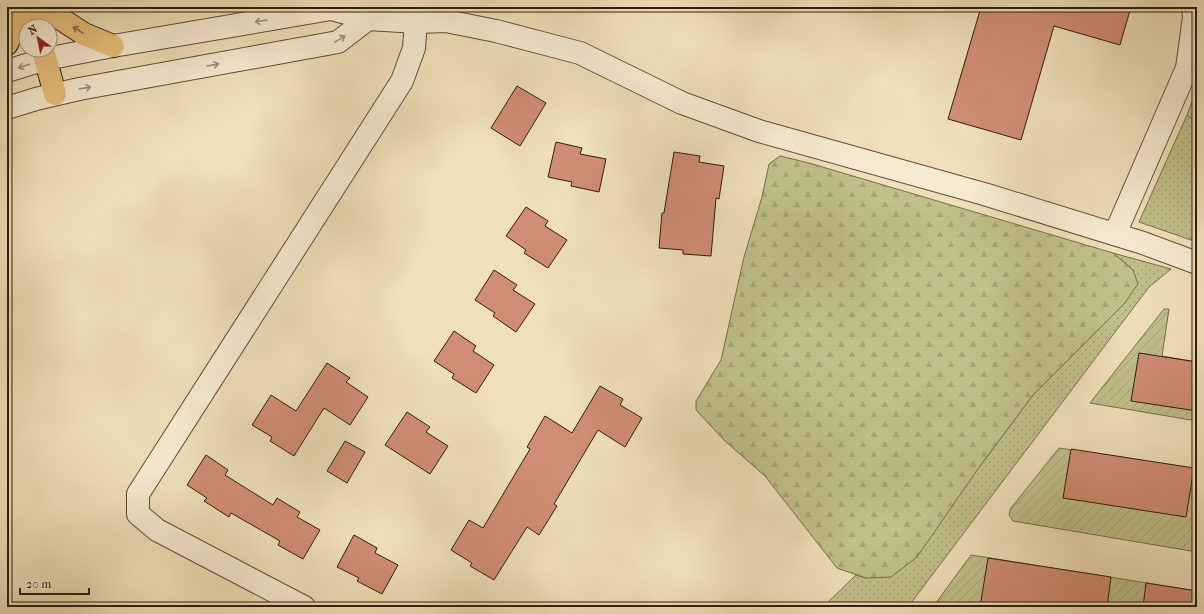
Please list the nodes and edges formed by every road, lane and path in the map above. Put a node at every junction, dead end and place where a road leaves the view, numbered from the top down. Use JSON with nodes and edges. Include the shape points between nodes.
{"nodes":[{"id":1,"x":23,"y":7,"type":"edge"},
{"id":2,"x":32,"y":7,"type":"edge"},
{"id":3,"x":47,"y":7,"type":"edge"},
{"id":4,"x":1193,"y":7,"type":"edge"},
{"id":5,"x":417,"y":15,"type":"edge"},
{"id":6,"x":35,"y":18,"type":"edge"},
{"id":7,"x":368,"y":19,"type":"junction"},
{"id":8,"x":7,"y":44,"type":"edge"},
{"id":9,"x":113,"y":46,"type":"junction"},
{"id":10,"x":58,"y":52,"type":"edge"},
{"id":11,"x":36,"y":58,"type":"edge"},
{"id":12,"x":45,"y":58,"type":"edge"},
{"id":13,"x":7,"y":72,"type":"edge"},
{"id":14,"x":55,"y":94,"type":"junction"},
{"id":15,"x":7,"y":108,"type":"edge"},
{"id":16,"x":1115,"y":234,"type":"junction"},
{"id":17,"x":1197,"y":262,"type":"edge"},
{"id":18,"x":304,"y":607,"type":"edge"}],
"edges":[{"from":1,"to":8,"type":"highway"},
{"from":2,"to":6,"type":"highway"},
{"from":9,"to":3,"type":"highway","one_way":true,"via":[[84,34]]},
{"from":4,"to":16,"type":"street","via":[[1187,68]]},
{"from":5,"to":7,"type":"street"},
{"from":5,"to":16,"type":"street","via":[[496,31],[580,53],[682,103],[759,131],[984,194]]},
{"from":5,"to":18,"type":"street","via":[[414,48],[402,81],[138,494],[138,514],[157,530]]},
{"from":7,"to":9,"type":"street","one_way":true,"via":[[331,9]]},
{"from":14,"to":7,"type":"street","one_way":true,"via":[[338,42]]},
{"from":9,"to":10,"type":"street"},
{"from":11,"to":13,"type":"street","one_way":true},
{"from":12,"to":14,"type":"highway"},
{"from":14,"to":15,"type":"street"},
{"from":16,"to":17,"type":"street"}]}
